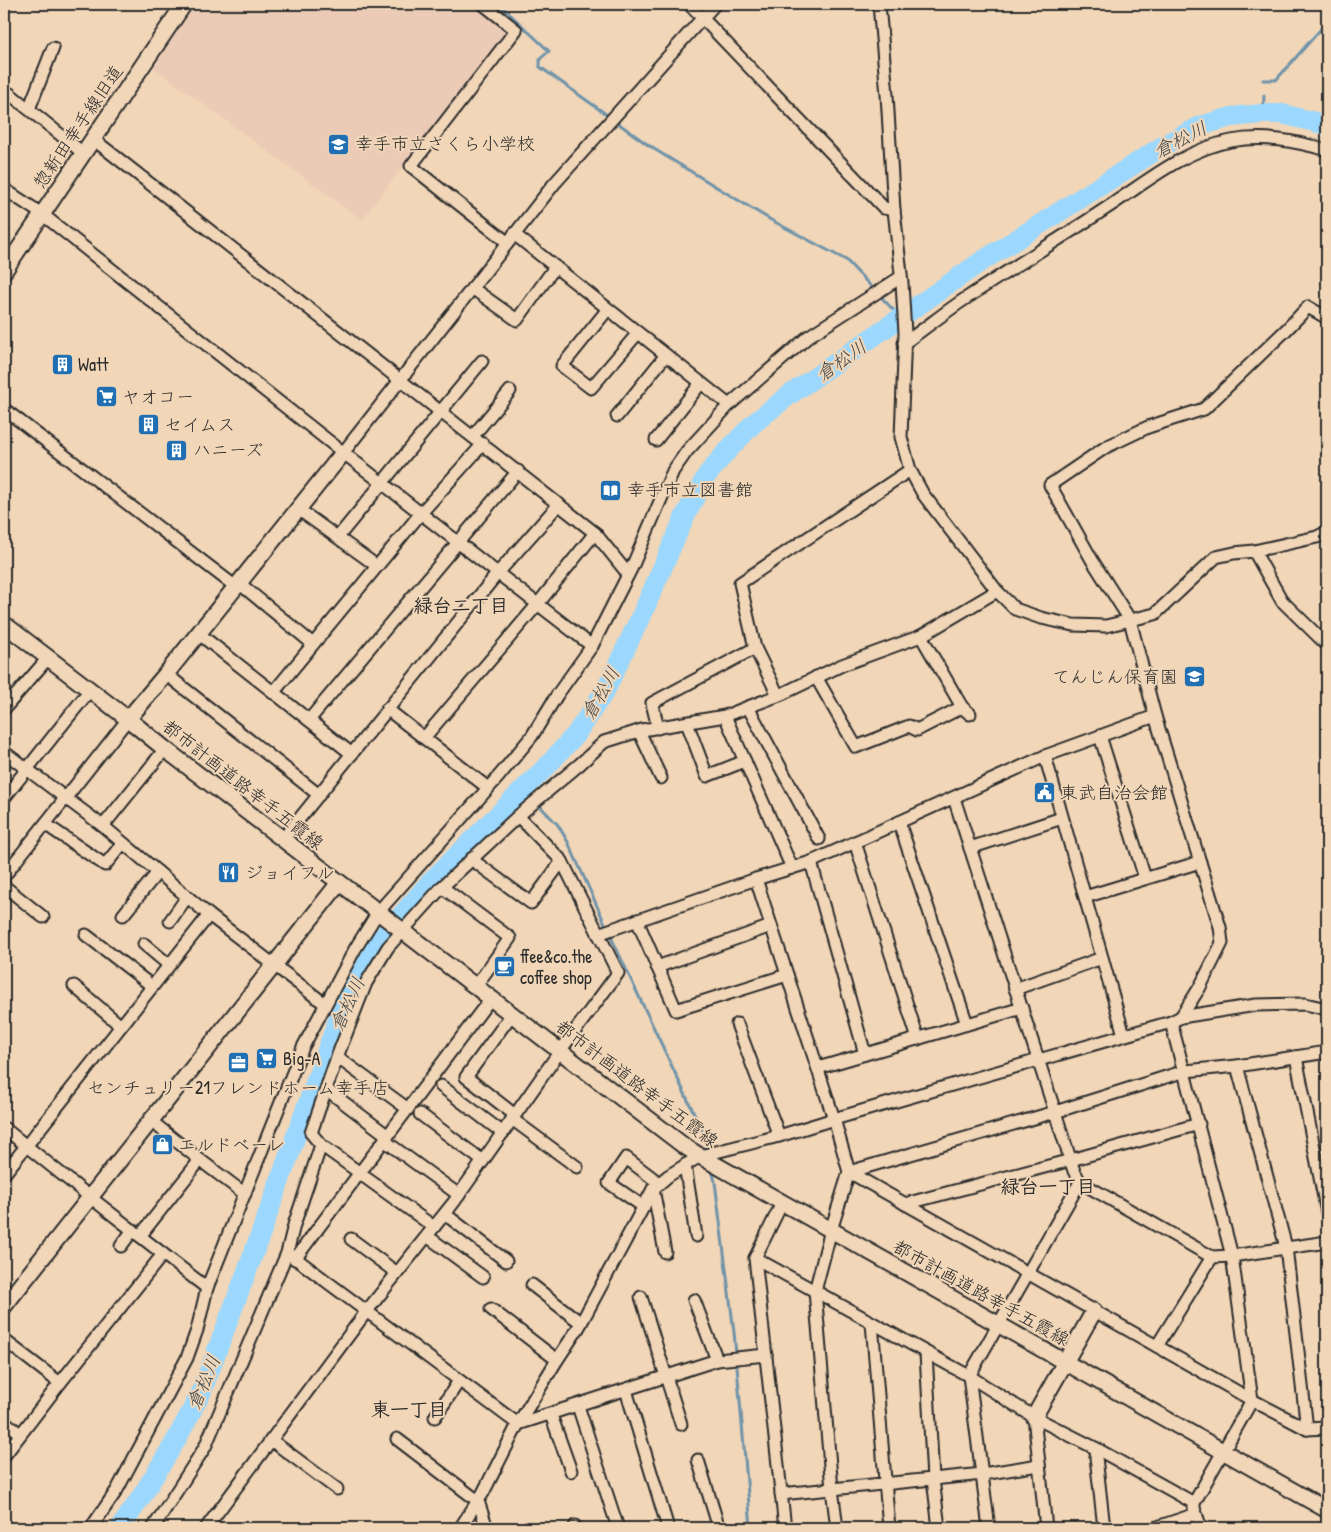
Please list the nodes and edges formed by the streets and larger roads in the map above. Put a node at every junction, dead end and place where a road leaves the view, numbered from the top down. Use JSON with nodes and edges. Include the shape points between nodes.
{"nodes":[{"id":1,"x":184,"y":4,"type":"edge"},
{"id":2,"x":483,"y":4,"type":"edge"},
{"id":3,"x":689,"y":4,"type":"edge"},
{"id":4,"x":716,"y":4,"type":"edge"},
{"id":5,"x":880,"y":4,"type":"edge"},
{"id":6,"x":703,"y":16,"type":"junction"},
{"id":7,"x":53,"y":48,"type":"dead end"},
{"id":8,"x":4,"y":91,"type":"edge"},
{"id":9,"x":29,"y":109,"type":"junction"},
{"id":10,"x":93,"y":138,"type":"junction"},
{"id":11,"x":1327,"y":150,"type":"edge"},
{"id":12,"x":83,"y":153,"type":"junction"},
{"id":13,"x":4,"y":189,"type":"edge"},
{"id":14,"x":894,"y":210,"type":"junction"},
{"id":15,"x":42,"y":214,"type":"junction"},
{"id":16,"x":511,"y":238,"type":"junction"},
{"id":17,"x":555,"y":267,"type":"junction"},
{"id":18,"x":4,"y":271,"type":"edge"},
{"id":19,"x":901,"y":280,"type":"junction"},
{"id":20,"x":472,"y":288,"type":"junction"},
{"id":21,"x":608,"y":309,"type":"junction"},
{"id":22,"x":1327,"y":318,"type":"edge"},
{"id":23,"x":638,"y":333,"type":"junction"},
{"id":24,"x":904,"y":338,"type":"junction"},
{"id":25,"x":666,"y":355,"type":"junction"},
{"id":26,"x":482,"y":361,"type":"dead end"},
{"id":27,"x":400,"y":379,"type":"junction"},
{"id":28,"x":701,"y":383,"type":"junction"},
{"id":29,"x":510,"y":391,"type":"dead end"},
{"id":30,"x":729,"y":405,"type":"junction"},
{"id":31,"x":4,"y":409,"type":"edge"},
{"id":32,"x":441,"y":411,"type":"junction"},
{"id":33,"x":617,"y":416,"type":"dead end"},
{"id":34,"x":473,"y":436,"type":"junction"},
{"id":35,"x":656,"y":440,"type":"dead end"},
{"id":36,"x":483,"y":444,"type":"junction"},
{"id":37,"x":343,"y":452,"type":"junction"},
{"id":38,"x":910,"y":470,"type":"junction"},
{"id":39,"x":518,"y":472,"type":"junction"},
{"id":40,"x":382,"y":483,"type":"junction"},
{"id":41,"x":559,"y":504,"type":"junction"},
{"id":42,"x":298,"y":509,"type":"junction"},
{"id":43,"x":421,"y":513,"type":"junction"},
{"id":44,"x":1327,"y":532,"type":"edge"},
{"id":45,"x":596,"y":533,"type":"junction"},
{"id":46,"x":338,"y":537,"type":"junction"},
{"id":47,"x":458,"y":543,"type":"junction"},
{"id":48,"x":1254,"y":551,"type":"junction"},
{"id":49,"x":377,"y":566,"type":"junction"},
{"id":50,"x":497,"y":574,"type":"junction"},
{"id":51,"x":628,"y":574,"type":"junction"},
{"id":52,"x":237,"y":585,"type":"junction"},
{"id":53,"x":997,"y":591,"type":"junction"},
{"id":54,"x":537,"y":605,"type":"junction"},
{"id":55,"x":1130,"y":620,"type":"junction"},
{"id":56,"x":4,"y":624,"type":"edge"},
{"id":57,"x":198,"y":633,"type":"junction"},
{"id":58,"x":921,"y":636,"type":"junction"},
{"id":59,"x":313,"y":644,"type":"junction"},
{"id":60,"x":1327,"y":645,"type":"edge"},
{"id":61,"x":592,"y":646,"type":"junction"},
{"id":62,"x":755,"y":648,"type":"junction"},
{"id":63,"x":48,"y":658,"type":"junction"},
{"id":64,"x":166,"y":674,"type":"junction"},
{"id":65,"x":816,"y":677,"type":"junction"},
{"id":66,"x":90,"y":690,"type":"junction"},
{"id":67,"x":273,"y":693,"type":"junction"},
{"id":68,"x":778,"y":695,"type":"junction"},
{"id":69,"x":748,"y":707,"type":"junction"},
{"id":70,"x":4,"y":709,"type":"edge"},
{"id":71,"x":387,"y":709,"type":"junction"},
{"id":72,"x":725,"y":716,"type":"junction"},
{"id":73,"x":1155,"y":716,"type":"junction"},
{"id":74,"x":128,"y":719,"type":"junction"},
{"id":75,"x":309,"y":720,"type":"junction"},
{"id":76,"x":687,"y":723,"type":"junction"},
{"id":77,"x":658,"y":728,"type":"junction"},
{"id":78,"x":639,"y":731,"type":"junction"},
{"id":79,"x":1100,"y":736,"type":"junction"},
{"id":80,"x":424,"y":738,"type":"junction"},
{"id":81,"x":165,"y":750,"type":"junction"},
{"id":82,"x":352,"y":754,"type":"junction"},
{"id":83,"x":5,"y":755,"type":"edge"},
{"id":84,"x":1045,"y":756,"type":"junction"},
{"id":85,"x":746,"y":761,"type":"junction"},
{"id":86,"x":26,"y":769,"type":"junction"},
{"id":87,"x":661,"y":778,"type":"dead end"},
{"id":88,"x":488,"y":788,"type":"junction"},
{"id":89,"x":319,"y":795,"type":"junction"},
{"id":90,"x":4,"y":798,"type":"edge"},
{"id":91,"x":954,"y":798,"type":"junction"},
{"id":92,"x":65,"y":799,"type":"junction"},
{"id":93,"x":518,"y":816,"type":"junction"},
{"id":94,"x":1062,"y":818,"type":"junction"},
{"id":95,"x":899,"y":822,"type":"junction"},
{"id":96,"x":45,"y":824,"type":"junction"},
{"id":97,"x":103,"y":826,"type":"junction"},
{"id":98,"x":283,"y":839,"type":"junction"},
{"id":99,"x":819,"y":839,"type":"dead end"},
{"id":100,"x":855,"y":842,"type":"junction"},
{"id":101,"x":123,"y":843,"type":"junction"},
{"id":102,"x":970,"y":848,"type":"junction"},
{"id":103,"x":472,"y":859,"type":"junction"},
{"id":104,"x":562,"y":861,"type":"junction"},
{"id":105,"x":811,"y":862,"type":"junction"},
{"id":106,"x":1200,"y":862,"type":"junction"},
{"id":107,"x":792,"y":868,"type":"junction"},
{"id":108,"x":158,"y":872,"type":"junction"},
{"id":109,"x":4,"y":876,"type":"edge"},
{"id":110,"x":1145,"y":878,"type":"junction"},
{"id":111,"x":756,"y":879,"type":"junction"},
{"id":112,"x":339,"y":883,"type":"junction"},
{"id":113,"x":4,"y":886,"type":"edge"},
{"id":114,"x":442,"y":887,"type":"junction"},
{"id":115,"x":187,"y":897,"type":"junction"},
{"id":116,"x":1085,"y":897,"type":"junction"},
{"id":117,"x":381,"y":914,"type":"junction"},
{"id":118,"x":123,"y":915,"type":"dead end"},
{"id":119,"x":209,"y":915,"type":"junction"},
{"id":120,"x":43,"y":917,"type":"dead end"},
{"id":121,"x":637,"y":920,"type":"junction"},
{"id":122,"x":170,"y":921,"type":"dead end"},
{"id":123,"x":771,"y":926,"type":"junction"},
{"id":124,"x":401,"y":929,"type":"junction"},
{"id":125,"x":598,"y":934,"type":"junction"},
{"id":126,"x":86,"y":935,"type":"dead end"},
{"id":127,"x":144,"y":944,"type":"dead end"},
{"id":128,"x":1102,"y":958,"type":"junction"},
{"id":129,"x":169,"y":965,"type":"junction"},
{"id":130,"x":274,"y":965,"type":"junction"},
{"id":131,"x":657,"y":967,"type":"junction"},
{"id":132,"x":787,"y":975,"type":"junction"},
{"id":133,"x":74,"y":986,"type":"dead end"},
{"id":134,"x":152,"y":986,"type":"junction"},
{"id":135,"x":476,"y":986,"type":"junction"},
{"id":136,"x":1016,"y":989,"type":"junction"},
{"id":137,"x":491,"y":998,"type":"junction"},
{"id":138,"x":325,"y":1004,"type":"junction"},
{"id":139,"x":1022,"y":1008,"type":"junction"},
{"id":140,"x":1327,"y":1010,"type":"edge"},
{"id":141,"x":512,"y":1014,"type":"junction"},
{"id":142,"x":1176,"y":1019,"type":"junction"},
{"id":143,"x":737,"y":1024,"type":"dead end"},
{"id":144,"x":967,"y":1024,"type":"junction"},
{"id":145,"x":121,"y":1026,"type":"junction"},
{"id":146,"x":1124,"y":1035,"type":"junction"},
{"id":147,"x":918,"y":1039,"type":"junction"},
{"id":148,"x":560,"y":1051,"type":"junction"},
{"id":149,"x":1327,"y":1052,"type":"edge"},
{"id":150,"x":865,"y":1054,"type":"junction"},
{"id":151,"x":337,"y":1057,"type":"junction"},
{"id":152,"x":1296,"y":1057,"type":"junction"},
{"id":153,"x":1038,"y":1060,"type":"junction"},
{"id":154,"x":1237,"y":1066,"type":"junction"},
{"id":155,"x":818,"y":1068,"type":"junction"},
{"id":156,"x":1185,"y":1071,"type":"junction"},
{"id":157,"x":441,"y":1086,"type":"dead end"},
{"id":158,"x":326,"y":1089,"type":"junction"},
{"id":159,"x":408,"y":1109,"type":"junction"},
{"id":160,"x":1055,"y":1112,"type":"junction"},
{"id":161,"x":420,"y":1114,"type":"dead end"},
{"id":162,"x":514,"y":1117,"type":"junction"},
{"id":163,"x":834,"y":1119,"type":"junction"},
{"id":164,"x":151,"y":1121,"type":"junction"},
{"id":165,"x":1199,"y":1124,"type":"junction"},
{"id":166,"x":4,"y":1128,"type":"edge"},
{"id":167,"x":503,"y":1133,"type":"junction"},
{"id":168,"x":779,"y":1136,"type":"junction"},
{"id":169,"x":386,"y":1138,"type":"junction"},
{"id":170,"x":26,"y":1145,"type":"junction"},
{"id":171,"x":321,"y":1145,"type":"junction"},
{"id":172,"x":700,"y":1156,"type":"junction"},
{"id":173,"x":200,"y":1160,"type":"junction"},
{"id":174,"x":1070,"y":1160,"type":"junction"},
{"id":175,"x":483,"y":1161,"type":"junction"},
{"id":176,"x":685,"y":1165,"type":"junction"},
{"id":177,"x":577,"y":1167,"type":"dead end"},
{"id":178,"x":849,"y":1172,"type":"junction"},
{"id":179,"x":4,"y":1174,"type":"edge"},
{"id":180,"x":363,"y":1176,"type":"junction"},
{"id":181,"x":1080,"y":1182,"type":"junction"},
{"id":182,"x":656,"y":1186,"type":"junction"},
{"id":183,"x":245,"y":1194,"type":"junction"},
{"id":184,"x":459,"y":1195,"type":"junction"},
{"id":185,"x":90,"y":1197,"type":"junction"},
{"id":186,"x":782,"y":1204,"type":"junction"},
{"id":187,"x":904,"y":1204,"type":"junction"},
{"id":188,"x":644,"y":1207,"type":"junction"},
{"id":189,"x":1327,"y":1213,"type":"edge"},
{"id":190,"x":445,"y":1214,"type":"junction"},
{"id":191,"x":831,"y":1230,"type":"junction"},
{"id":192,"x":430,"y":1232,"type":"junction"},
{"id":193,"x":136,"y":1233,"type":"junction"},
{"id":194,"x":696,"y":1236,"type":"dead end"},
{"id":195,"x":351,"y":1238,"type":"dead end"},
{"id":196,"x":1327,"y":1242,"type":"edge"},
{"id":197,"x":121,"y":1246,"type":"dead end"},
{"id":198,"x":1286,"y":1247,"type":"junction"},
{"id":199,"x":665,"y":1252,"type":"dead end"},
{"id":200,"x":163,"y":1254,"type":"junction"},
{"id":201,"x":291,"y":1256,"type":"junction"},
{"id":202,"x":1232,"y":1256,"type":"junction"},
{"id":203,"x":1212,"y":1257,"type":"junction"},
{"id":204,"x":755,"y":1258,"type":"junction"},
{"id":205,"x":506,"y":1261,"type":"dead end"},
{"id":206,"x":397,"y":1273,"type":"junction"},
{"id":207,"x":1028,"y":1273,"type":"junction"},
{"id":208,"x":483,"y":1277,"type":"dead end"},
{"id":209,"x":532,"y":1284,"type":"dead end"},
{"id":210,"x":207,"y":1288,"type":"junction"},
{"id":211,"x":815,"y":1291,"type":"junction"},
{"id":212,"x":641,"y":1297,"type":"dead end"},
{"id":213,"x":694,"y":1300,"type":"dead end"},
{"id":214,"x":4,"y":1306,"type":"edge"},
{"id":215,"x":491,"y":1308,"type":"dead end"},
{"id":216,"x":1094,"y":1311,"type":"junction"},
{"id":217,"x":366,"y":1312,"type":"junction"},
{"id":218,"x":581,"y":1323,"type":"junction"},
{"id":219,"x":872,"y":1323,"type":"junction"},
{"id":220,"x":999,"y":1324,"type":"junction"},
{"id":221,"x":4,"y":1340,"type":"edge"},
{"id":222,"x":1157,"y":1346,"type":"junction"},
{"id":223,"x":926,"y":1353,"type":"junction"},
{"id":224,"x":766,"y":1356,"type":"junction"},
{"id":225,"x":557,"y":1360,"type":"junction"},
{"id":226,"x":717,"y":1360,"type":"junction"},
{"id":227,"x":1064,"y":1362,"type":"junction"},
{"id":228,"x":969,"y":1376,"type":"junction"},
{"id":229,"x":666,"y":1377,"type":"junction"},
{"id":230,"x":460,"y":1382,"type":"junction"},
{"id":231,"x":60,"y":1383,"type":"junction"},
{"id":232,"x":626,"y":1390,"type":"junction"},
{"id":233,"x":1252,"y":1400,"type":"junction"},
{"id":234,"x":578,"y":1406,"type":"junction"},
{"id":235,"x":552,"y":1415,"type":"junction"},
{"id":236,"x":435,"y":1417,"type":"dead end"},
{"id":237,"x":1034,"y":1417,"type":"junction"},
{"id":238,"x":4,"y":1421,"type":"edge"},
{"id":239,"x":518,"y":1424,"type":"junction"},
{"id":240,"x":681,"y":1424,"type":"dead end"},
{"id":241,"x":1327,"y":1428,"type":"edge"},
{"id":242,"x":1307,"y":1429,"type":"junction"},
{"id":243,"x":20,"y":1434,"type":"junction"},
{"id":244,"x":397,"y":1439,"type":"dead end"},
{"id":245,"x":271,"y":1440,"type":"junction"},
{"id":246,"x":1097,"y":1449,"type":"junction"},
{"id":247,"x":1224,"y":1451,"type":"junction"},
{"id":248,"x":4,"y":1456,"type":"edge"},
{"id":249,"x":698,"y":1460,"type":"dead end"},
{"id":250,"x":1039,"y":1465,"type":"junction"},
{"id":251,"x":571,"y":1471,"type":"dead end"},
{"id":252,"x":983,"y":1474,"type":"junction"},
{"id":253,"x":933,"y":1479,"type":"junction"},
{"id":254,"x":885,"y":1484,"type":"junction"},
{"id":255,"x":338,"y":1489,"type":"dead end"},
{"id":256,"x":832,"y":1489,"type":"junction"},
{"id":257,"x":781,"y":1494,"type":"junction"},
{"id":258,"x":478,"y":1501,"type":"junction"},
{"id":259,"x":1195,"y":1508,"type":"junction"},
{"id":260,"x":1327,"y":1510,"type":"edge"},
{"id":261,"x":211,"y":1526,"type":"edge"},
{"id":262,"x":91,"y":1528,"type":"edge"},
{"id":263,"x":153,"y":1528,"type":"edge"},
{"id":264,"x":460,"y":1528,"type":"edge"},
{"id":265,"x":487,"y":1528,"type":"edge"},
{"id":266,"x":618,"y":1528,"type":"edge"},
{"id":267,"x":668,"y":1528,"type":"edge"},
{"id":268,"x":719,"y":1528,"type":"edge"},
{"id":269,"x":785,"y":1528,"type":"edge"},
{"id":270,"x":837,"y":1528,"type":"edge"},
{"id":271,"x":889,"y":1528,"type":"edge"},
{"id":272,"x":938,"y":1528,"type":"edge"},
{"id":273,"x":990,"y":1528,"type":"edge"},
{"id":274,"x":1046,"y":1528,"type":"edge"},
{"id":275,"x":1104,"y":1528,"type":"edge"},
{"id":276,"x":1154,"y":1528,"type":"edge"},
{"id":277,"x":1201,"y":1528,"type":"edge"}],
"edges":[{"from":1,"to":10,"type":"street","name":"惣新田幸手線旧道"},
{"from":2,"to":16,"type":"street","via":[[516,30],[411,166]]},
{"from":3,"to":6,"type":"street"},
{"from":4,"to":6,"type":"street"},
{"from":5,"to":14,"type":"street"},
{"from":6,"to":14,"type":"street","via":[[884,208]]},
{"from":6,"to":16,"type":"street"},
{"from":7,"to":9,"type":"street"},
{"from":8,"to":9,"type":"street"},
{"from":9,"to":12,"type":"street"},
{"from":10,"to":12,"type":"street","name":"惣新田幸手線旧道"},
{"from":10,"to":27,"type":"street"},
{"from":11,"to":24,"type":"street","via":[[1299,142],[1257,138],[1229,141],[1201,150],[1164,170]]},
{"from":12,"to":15,"type":"street","name":"惣新田幸手線旧道"},
{"from":13,"to":15,"type":"street"},
{"from":14,"to":19,"type":"street"},
{"from":15,"to":18,"type":"street","name":"惣新田幸手線旧道"},
{"from":15,"to":37,"type":"street"},
{"from":16,"to":17,"type":"street"},
{"from":16,"to":20,"type":"street"},
{"from":17,"to":20,"type":"street","via":[[517,320]]},
{"from":17,"to":21,"type":"street"},
{"from":19,"to":24,"type":"street"},
{"from":19,"to":30,"type":"street","via":[[809,336]]},
{"from":20,"to":27,"type":"street"},
{"from":21,"to":23,"type":"street"},
{"from":21,"to":23,"type":"street","via":[[562,366],[591,388]]},
{"from":22,"to":55,"type":"street","via":[[1308,307],[1204,409],[1148,427],[1106,448],[1050,485]]},
{"from":23,"to":25,"type":"street"},
{"from":24,"to":38,"type":"street","via":[[901,437]]},
{"from":25,"to":28,"type":"street"},
{"from":25,"to":33,"type":"street"},
{"from":26,"to":32,"type":"street"},
{"from":27,"to":32,"type":"street"},
{"from":27,"to":37,"type":"street"},
{"from":28,"to":30,"type":"street"},
{"from":28,"to":35,"type":"street"},
{"from":29,"to":34,"type":"street"},
{"from":30,"to":51,"type":"street","via":[[673,471]]},
{"from":31,"to":52,"type":"street"},
{"from":32,"to":34,"type":"street"},
{"from":32,"to":40,"type":"street"},
{"from":34,"to":36,"type":"street"},
{"from":36,"to":39,"type":"street"},
{"from":36,"to":43,"type":"street"},
{"from":37,"to":40,"type":"street"},
{"from":37,"to":42,"type":"street"},
{"from":38,"to":53,"type":"street","via":[[924,494]]},
{"from":38,"to":62,"type":"street","via":[[740,583]]},
{"from":39,"to":41,"type":"street"},
{"from":39,"to":47,"type":"street"},
{"from":40,"to":43,"type":"street"},
{"from":40,"to":46,"type":"street"},
{"from":41,"to":45,"type":"street"},
{"from":41,"to":50,"type":"street"},
{"from":42,"to":46,"type":"street"},
{"from":42,"to":52,"type":"street"},
{"from":43,"to":47,"type":"street"},
{"from":43,"to":49,"type":"street"},
{"from":44,"to":48,"type":"street"},
{"from":45,"to":51,"type":"street"},
{"from":45,"to":54,"type":"street"},
{"from":46,"to":49,"type":"street"},
{"from":47,"to":50,"type":"street"},
{"from":47,"to":75,"type":"street"},
{"from":48,"to":55,"type":"street","via":[[1216,557],[1155,614]]},
{"from":48,"to":60,"type":"street","via":[[1282,600]]},
{"from":49,"to":59,"type":"street"},
{"from":50,"to":54,"type":"street"},
{"from":50,"to":71,"type":"street"},
{"from":51,"to":61,"type":"street"},
{"from":52,"to":57,"type":"street"},
{"from":52,"to":59,"type":"street"},
{"from":53,"to":55,"type":"street","via":[[1015,609],[1073,625],[1106,626]]},
{"from":53,"to":58,"type":"street"},
{"from":54,"to":61,"type":"street"},
{"from":54,"to":80,"type":"street"},
{"from":55,"to":73,"type":"street"},
{"from":56,"to":63,"type":"street","name":"都市計画道路幸手五霞線"},
{"from":57,"to":64,"type":"street"},
{"from":57,"to":67,"type":"street"},
{"from":58,"to":65,"type":"street"},
{"from":58,"to":65,"type":"street","via":[[966,711],[917,730],[910,726],[856,747]]},
{"from":59,"to":67,"type":"street"},
{"from":61,"to":88,"type":"street","via":[[532,736]]},
{"from":62,"to":68,"type":"street"},
{"from":62,"to":77,"type":"street","via":[[652,703]]},
{"from":63,"to":66,"type":"street","name":"都市計画道路幸手五霞線"},
{"from":63,"to":70,"type":"street"},
{"from":64,"to":74,"type":"street"},
{"from":64,"to":89,"type":"street"},
{"from":65,"to":68,"type":"street"},
{"from":66,"to":74,"type":"street","name":"都市計画道路幸手五霞線"},
{"from":66,"to":86,"type":"street"},
{"from":67,"to":75,"type":"street"},
{"from":68,"to":69,"type":"street"},
{"from":69,"to":72,"type":"street"},
{"from":69,"to":99,"type":"street"},
{"from":71,"to":80,"type":"street"},
{"from":71,"to":82,"type":"street"},
{"from":72,"to":76,"type":"street"},
{"from":72,"to":85,"type":"street"},
{"from":73,"to":79,"type":"street"},
{"from":73,"to":106,"type":"street"},
{"from":74,"to":81,"type":"street","name":"都市計画道路幸手五霞線"},
{"from":74,"to":92,"type":"street"},
{"from":75,"to":82,"type":"street"},
{"from":76,"to":77,"type":"street"},
{"from":76,"to":85,"type":"street","via":[[706,776]]},
{"from":77,"to":78,"type":"street"},
{"from":78,"to":87,"type":"street"},
{"from":78,"to":93,"type":"street","via":[[604,742]]},
{"from":79,"to":84,"type":"street"},
{"from":79,"to":110,"type":"street"},
{"from":80,"to":88,"type":"street"},
{"from":81,"to":97,"type":"street"},
{"from":81,"to":98,"type":"street","name":"都市計画道路幸手五霞線"},
{"from":82,"to":89,"type":"street"},
{"from":83,"to":86,"type":"street"},
{"from":84,"to":91,"type":"street"},
{"from":84,"to":94,"type":"street"},
{"from":85,"to":107,"type":"street"},
{"from":86,"to":90,"type":"street"},
{"from":86,"to":92,"type":"street"},
{"from":88,"to":117,"type":"street"},
{"from":89,"to":98,"type":"street"},
{"from":91,"to":95,"type":"street"},
{"from":91,"to":102,"type":"street"},
{"from":92,"to":96,"type":"street"},
{"from":92,"to":97,"type":"street"},
{"from":93,"to":103,"type":"street"},
{"from":93,"to":104,"type":"street"},
{"from":94,"to":102,"type":"street"},
{"from":94,"to":116,"type":"street"},
{"from":95,"to":100,"type":"street"},
{"from":95,"to":144,"type":"street"},
{"from":96,"to":101,"type":"street","via":[[105,865]]},
{"from":96,"to":109,"type":"street"},
{"from":97,"to":101,"type":"street"},
{"from":98,"to":112,"type":"street","name":"都市計画道路幸手五霞線"},
{"from":100,"to":105,"type":"street"},
{"from":100,"to":147,"type":"street"},
{"from":101,"to":108,"type":"street"},
{"from":102,"to":136,"type":"street"},
{"from":103,"to":104,"type":"street","via":[[531,903]]},
{"from":103,"to":114,"type":"street"},
{"from":104,"to":125,"type":"street"},
{"from":105,"to":107,"type":"street"},
{"from":105,"to":150,"type":"street"},
{"from":106,"to":110,"type":"street"},
{"from":106,"to":142,"type":"street","via":[[1222,944],[1200,987]]},
{"from":107,"to":111,"type":"street"},
{"from":108,"to":115,"type":"street"},
{"from":108,"to":118,"type":"street"},
{"from":110,"to":116,"type":"street"},
{"from":111,"to":121,"type":"street"},
{"from":111,"to":123,"type":"street"},
{"from":112,"to":117,"type":"street","name":"都市計画道路幸手五霞線"},
{"from":112,"to":130,"type":"street"},
{"from":113,"to":120,"type":"street"},
{"from":114,"to":124,"type":"street"},
{"from":114,"to":135,"type":"street","via":[[510,938]]},
{"from":115,"to":119,"type":"street"},
{"from":115,"to":122,"type":"street"},
{"from":116,"to":128,"type":"street"},
{"from":117,"to":124,"type":"street","name":"都市計画道路幸手五霞線"},
{"from":117,"to":138,"type":"street","via":[[355,949]]},
{"from":119,"to":129,"type":"street"},
{"from":119,"to":130,"type":"street"},
{"from":121,"to":125,"type":"street"},
{"from":121,"to":131,"type":"street"},
{"from":123,"to":131,"type":"street"},
{"from":123,"to":132,"type":"street"},
{"from":124,"to":135,"type":"street","name":"都市計画道路幸手五霞線"},
{"from":124,"to":151,"type":"street","via":[[366,983]]},
{"from":125,"to":148,"type":"street","via":[[618,974]]},
{"from":126,"to":134,"type":"street"},
{"from":127,"to":129,"type":"street"},
{"from":128,"to":136,"type":"street"},
{"from":128,"to":146,"type":"street"},
{"from":129,"to":134,"type":"street"},
{"from":130,"to":138,"type":"street"},
{"from":130,"to":164,"type":"street"},
{"from":131,"to":132,"type":"street","via":[[676,1010]]},
{"from":132,"to":155,"type":"street"},
{"from":133,"to":145,"type":"street"},
{"from":134,"to":145,"type":"street"},
{"from":135,"to":137,"type":"street","name":"都市計画道路幸手五霞線"},
{"from":136,"to":139,"type":"street"},
{"from":137,"to":141,"type":"street","name":"都市計画道路幸手五霞線"},
{"from":137,"to":159,"type":"street"},
{"from":138,"to":183,"type":"street","via":[[302,1047]]},
{"from":139,"to":144,"type":"street"},
{"from":139,"to":153,"type":"street"},
{"from":140,"to":142,"type":"street","via":[[1305,1004],[1256,1005]]},
{"from":141,"to":148,"type":"street","name":"都市計画道路幸手五霞線"},
{"from":141,"to":162,"type":"street","via":[[466,1078]]},
{"from":142,"to":146,"type":"street"},
{"from":142,"to":156,"type":"street"},
{"from":143,"to":168,"type":"street"},
{"from":144,"to":147,"type":"street"},
{"from":145,"to":170,"type":"street"},
{"from":146,"to":153,"type":"street"},
{"from":147,"to":150,"type":"street"},
{"from":148,"to":162,"type":"street"},
{"from":148,"to":172,"type":"street","name":"都市計画道路幸手五霞線"},
{"from":149,"to":152,"type":"street"},
{"from":150,"to":155,"type":"street"},
{"from":151,"to":158,"type":"street"},
{"from":151,"to":159,"type":"street"},
{"from":152,"to":154,"type":"street"},
{"from":152,"to":189,"type":"street"},
{"from":153,"to":160,"type":"street"},
{"from":153,"to":163,"type":"street"},
{"from":154,"to":156,"type":"street"},
{"from":154,"to":198,"type":"street"},
{"from":155,"to":163,"type":"street"},
{"from":156,"to":160,"type":"street"},
{"from":156,"to":165,"type":"street"},
{"from":157,"to":167,"type":"street"},
{"from":158,"to":169,"type":"street"},
{"from":158,"to":171,"type":"street","via":[[310,1133]]},
{"from":159,"to":169,"type":"street"},
{"from":160,"to":174,"type":"street"},
{"from":160,"to":178,"type":"street"},
{"from":161,"to":175,"type":"street"},
{"from":162,"to":167,"type":"street"},
{"from":162,"to":177,"type":"street"},
{"from":163,"to":168,"type":"street"},
{"from":163,"to":178,"type":"street"},
{"from":164,"to":173,"type":"street"},
{"from":164,"to":185,"type":"street"},
{"from":165,"to":174,"type":"street"},
{"from":165,"to":202,"type":"street"},
{"from":166,"to":170,"type":"street"},
{"from":167,"to":175,"type":"street"},
{"from":168,"to":172,"type":"street"},
{"from":169,"to":180,"type":"street"},
{"from":169,"to":184,"type":"street"},
{"from":170,"to":179,"type":"street"},
{"from":170,"to":185,"type":"street"},
{"from":171,"to":180,"type":"street"},
{"from":171,"to":201,"type":"street","via":[[294,1225]]},
{"from":172,"to":176,"type":"street"},
{"from":172,"to":186,"type":"street","name":"都市計画道路幸手五霞線"},
{"from":173,"to":183,"type":"street"},
{"from":173,"to":193,"type":"street"},
{"from":174,"to":181,"type":"street"},
{"from":174,"to":187,"type":"street"},
{"from":175,"to":184,"type":"street"},
{"from":176,"to":182,"type":"street"},
{"from":176,"to":194,"type":"street"},
{"from":178,"to":187,"type":"street"},
{"from":178,"to":191,"type":"street"},
{"from":180,"to":192,"type":"street"},
{"from":180,"to":201,"type":"street"},
{"from":181,"to":203,"type":"street"},
{"from":181,"to":207,"type":"street"},
{"from":182,"to":188,"type":"street"},
{"from":182,"to":188,"type":"street","via":[[626,1158],[609,1183]]},
{"from":182,"to":199,"type":"street"},
{"from":183,"to":210,"type":"street"},
{"from":184,"to":190,"type":"street"},
{"from":185,"to":193,"type":"street"},
{"from":185,"to":214,"type":"street"},
{"from":186,"to":191,"type":"street","name":"都市計画道路幸手五霞線"},
{"from":186,"to":204,"type":"street"},
{"from":187,"to":207,"type":"street"},
{"from":188,"to":218,"type":"street"},
{"from":190,"to":192,"type":"street"},
{"from":190,"to":205,"type":"street"},
{"from":191,"to":211,"type":"street"},
{"from":191,"to":220,"type":"street","name":"都市計画道路幸手五霞線"},
{"from":192,"to":206,"type":"street"},
{"from":192,"to":208,"type":"street"},
{"from":193,"to":197,"type":"street"},
{"from":193,"to":200,"type":"street"},
{"from":195,"to":206,"type":"street"},
{"from":196,"to":198,"type":"street"},
{"from":198,"to":202,"type":"street"},
{"from":198,"to":242,"type":"street"},
{"from":200,"to":210,"type":"street"},
{"from":200,"to":231,"type":"street"},
{"from":201,"to":217,"type":"street"},
{"from":201,"to":263,"type":"street","via":[[205,1447]]},
{"from":202,"to":203,"type":"street"},
{"from":202,"to":233,"type":"street"},
{"from":203,"to":222,"type":"street"},
{"from":204,"to":211,"type":"street"},
{"from":204,"to":224,"type":"street"},
{"from":206,"to":217,"type":"street"},
{"from":207,"to":216,"type":"street"},
{"from":207,"to":220,"type":"street"},
{"from":209,"to":218,"type":"street"},
{"from":210,"to":262,"type":"street","via":[[187,1358],[118,1490]]},
{"from":211,"to":219,"type":"street"},
{"from":211,"to":256,"type":"street"},
{"from":212,"to":229,"type":"street"},
{"from":213,"to":226,"type":"street"},
{"from":215,"to":225,"type":"street"},
{"from":216,"to":222,"type":"street"},
{"from":216,"to":227,"type":"street"},
{"from":217,"to":230,"type":"street"},
{"from":217,"to":245,"type":"street"},
{"from":218,"to":225,"type":"street"},
{"from":219,"to":223,"type":"street"},
{"from":219,"to":254,"type":"street"},
{"from":220,"to":227,"type":"street","name":"都市計画道路幸手五霞線"},
{"from":220,"to":228,"type":"street"},
{"from":221,"to":231,"type":"street"},
{"from":222,"to":233,"type":"street"},
{"from":223,"to":228,"type":"street"},
{"from":223,"to":253,"type":"street"},
{"from":224,"to":226,"type":"street"},
{"from":224,"to":257,"type":"street"},
{"from":225,"to":239,"type":"street"},
{"from":226,"to":229,"type":"street"},
{"from":227,"to":237,"type":"street"},
{"from":227,"to":247,"type":"street","name":"都市計画道路幸手五霞線"},
{"from":228,"to":237,"type":"street"},
{"from":228,"to":252,"type":"street"},
{"from":229,"to":232,"type":"street"},
{"from":229,"to":240,"type":"street"},
{"from":230,"to":236,"type":"street"},
{"from":230,"to":239,"type":"street"},
{"from":231,"to":243,"type":"street"},
{"from":232,"to":234,"type":"street"},
{"from":232,"to":267,"type":"street"},
{"from":233,"to":242,"type":"street"},
{"from":233,"to":247,"type":"street"},
{"from":234,"to":235,"type":"street"},
{"from":234,"to":266,"type":"street"},
{"from":235,"to":239,"type":"street"},
{"from":235,"to":251,"type":"street"},
{"from":237,"to":246,"type":"street"},
{"from":237,"to":250,"type":"street"},
{"from":238,"to":243,"type":"street"},
{"from":239,"to":258,"type":"street"},
{"from":241,"to":242,"type":"street"},
{"from":243,"to":248,"type":"street"},
{"from":244,"to":258,"type":"street"},
{"from":245,"to":255,"type":"street"},
{"from":245,"to":261,"type":"street"},
{"from":246,"to":259,"type":"street"},
{"from":246,"to":275,"type":"street"},
{"from":247,"to":259,"type":"street"},
{"from":247,"to":260,"type":"street","name":"都市計画道路幸手五霞線"},
{"from":249,"to":268,"type":"street"},
{"from":250,"to":252,"type":"street"},
{"from":250,"to":274,"type":"street"},
{"from":252,"to":253,"type":"street"},
{"from":252,"to":273,"type":"street"},
{"from":253,"to":254,"type":"street"},
{"from":253,"to":272,"type":"street"},
{"from":254,"to":256,"type":"street"},
{"from":254,"to":271,"type":"street"},
{"from":256,"to":257,"type":"street"},
{"from":256,"to":270,"type":"street"},
{"from":257,"to":269,"type":"street"},
{"from":258,"to":264,"type":"street"},
{"from":258,"to":265,"type":"street"},
{"from":259,"to":276,"type":"street"},
{"from":259,"to":277,"type":"street"}]}
